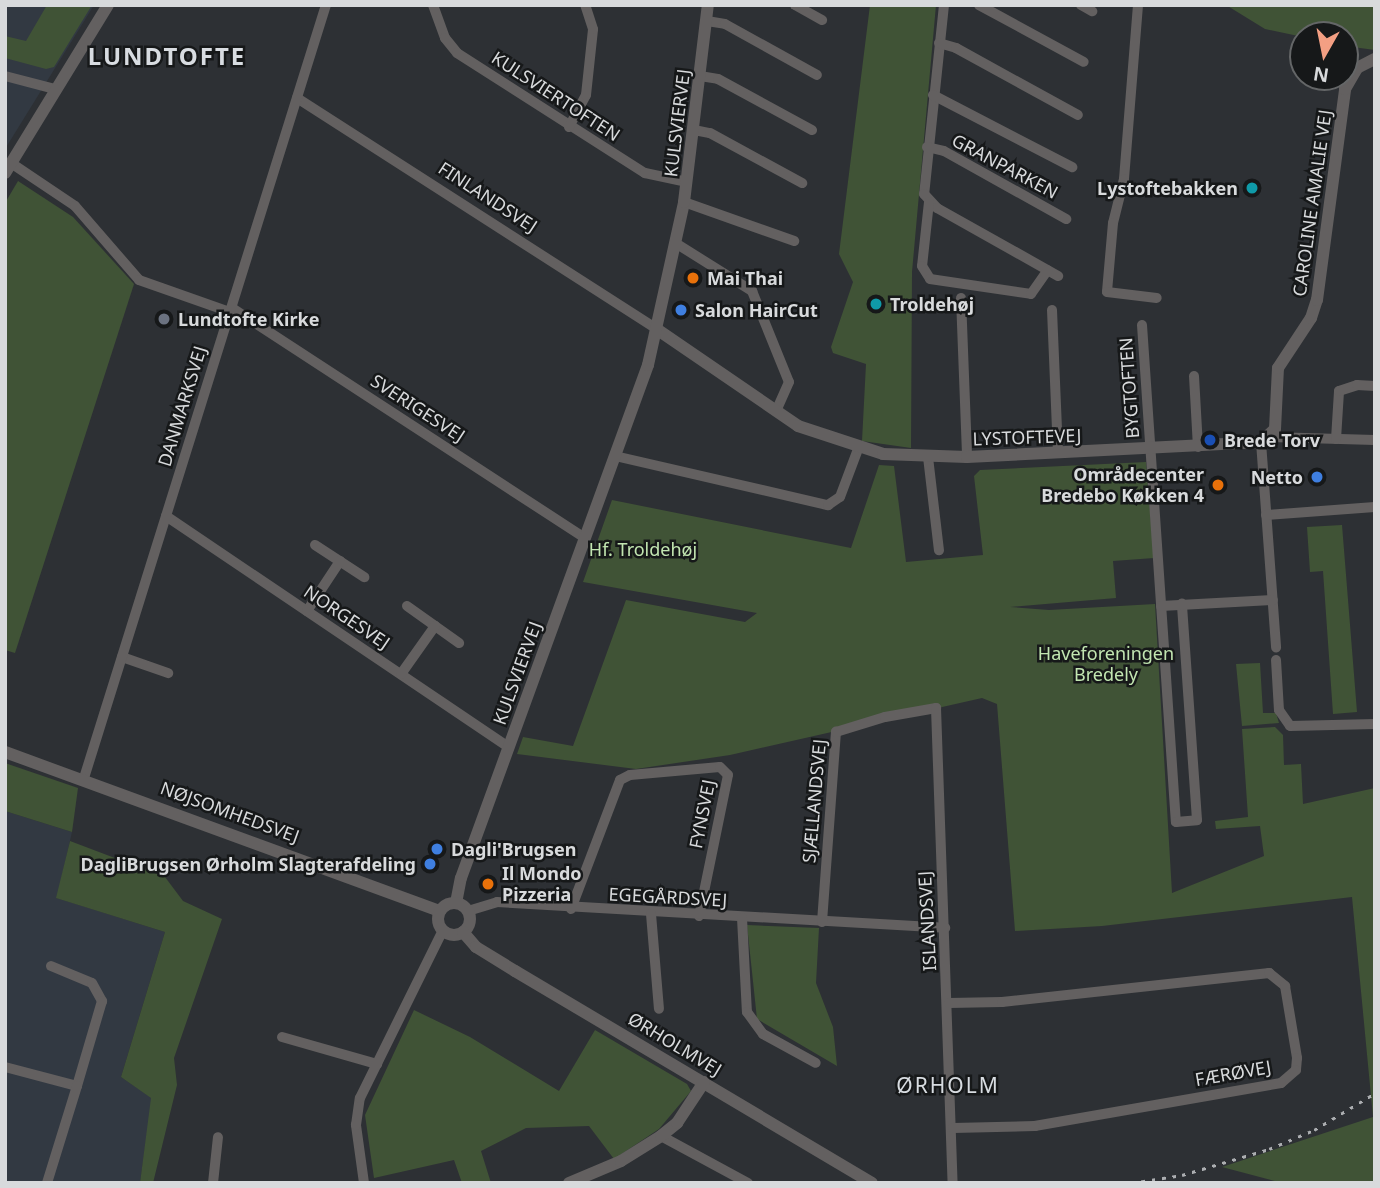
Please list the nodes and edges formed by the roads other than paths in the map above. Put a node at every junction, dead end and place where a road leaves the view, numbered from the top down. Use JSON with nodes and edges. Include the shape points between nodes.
{"nodes":[{"id":1,"x":108,"y":5,"type":"edge"},
{"id":2,"x":326,"y":5,"type":"edge"},
{"id":3,"x":433,"y":5,"type":"edge"},
{"id":4,"x":585,"y":5,"type":"edge"},
{"id":5,"x":709,"y":5,"type":"edge"},
{"id":6,"x":795,"y":5,"type":"edge"},
{"id":7,"x":944,"y":5,"type":"edge"},
{"id":8,"x":979,"y":5,"type":"edge"},
{"id":9,"x":1138,"y":5,"type":"edge"},
{"id":10,"x":822,"y":20,"type":"dead end"},
{"id":11,"x":706,"y":21,"type":"junction"},
{"id":12,"x":939,"y":43,"type":"junction"},
{"id":13,"x":1375,"y":59,"type":"edge"},
{"id":14,"x":1084,"y":62,"type":"dead end"},
{"id":15,"x":5,"y":75,"type":"edge"},
{"id":16,"x":817,"y":75,"type":"dead end"},
{"id":17,"x":700,"y":76,"type":"junction"},
{"id":18,"x":55,"y":89,"type":"junction"},
{"id":19,"x":933,"y":95,"type":"junction"},
{"id":20,"x":297,"y":97,"type":"junction"},
{"id":21,"x":1078,"y":115,"type":"dead end"},
{"id":22,"x":569,"y":127,"type":"junction"},
{"id":23,"x":694,"y":130,"type":"junction"},
{"id":24,"x":812,"y":130,"type":"dead end"},
{"id":25,"x":927,"y":147,"type":"junction"},
{"id":26,"x":1072,"y":167,"type":"dead end"},
{"id":27,"x":8,"y":168,"type":"edge"},
{"id":28,"x":687,"y":182,"type":"junction"},
{"id":29,"x":803,"y":183,"type":"dead end"},
{"id":30,"x":684,"y":202,"type":"junction"},
{"id":31,"x":929,"y":202,"type":"junction"},
{"id":32,"x":1066,"y":219,"type":"dead end"},
{"id":33,"x":794,"y":241,"type":"dead end"},
{"id":34,"x":677,"y":244,"type":"junction"},
{"id":35,"x":961,"y":298,"type":"dead end"},
{"id":36,"x":1157,"y":298,"type":"dead end"},
{"id":37,"x":231,"y":310,"type":"junction"},
{"id":38,"x":1052,"y":310,"type":"dead end"},
{"id":39,"x":1142,"y":325,"type":"dead end"},
{"id":40,"x":658,"y":330,"type":"junction"},
{"id":41,"x":1194,"y":376,"type":"dead end"},
{"id":42,"x":1375,"y":386,"type":"edge"},
{"id":43,"x":776,"y":411,"type":"junction"},
{"id":44,"x":1336,"y":439,"type":"junction"},
{"id":45,"x":1266,"y":440,"type":"junction"},
{"id":46,"x":1375,"y":440,"type":"edge"},
{"id":47,"x":1198,"y":447,"type":"junction"},
{"id":48,"x":858,"y":449,"type":"junction"},
{"id":49,"x":1150,"y":450,"type":"junction"},
{"id":50,"x":1058,"y":453,"type":"junction"},
{"id":51,"x":615,"y":456,"type":"junction"},
{"id":52,"x":928,"y":457,"type":"junction"},
{"id":53,"x":967,"y":457,"type":"junction"},
{"id":54,"x":1375,"y":507,"type":"edge"},
{"id":55,"x":1266,"y":515,"type":"junction"},
{"id":56,"x":166,"y":516,"type":"junction"},
{"id":57,"x":585,"y":538,"type":"junction"},
{"id":58,"x":315,"y":545,"type":"dead end"},
{"id":59,"x":939,"y":550,"type":"dead end"},
{"id":60,"x":340,"y":561,"type":"junction"},
{"id":61,"x":364,"y":578,"type":"dead end"},
{"id":62,"x":1273,"y":600,"type":"junction"},
{"id":63,"x":1182,"y":604,"type":"junction"},
{"id":64,"x":407,"y":606,"type":"dead end"},
{"id":65,"x":1161,"y":606,"type":"junction"},
{"id":66,"x":307,"y":611,"type":"junction"},
{"id":67,"x":435,"y":626,"type":"junction"},
{"id":68,"x":459,"y":642,"type":"dead end"},
{"id":69,"x":1276,"y":647,"type":"dead end"},
{"id":70,"x":122,"y":657,"type":"junction"},
{"id":71,"x":1276,"y":660,"type":"dead end"},
{"id":72,"x":168,"y":673,"type":"dead end"},
{"id":73,"x":401,"y":674,"type":"junction"},
{"id":74,"x":885,"y":717,"type":"joint"},
{"id":75,"x":1375,"y":724,"type":"edge"},
{"id":76,"x":509,"y":747,"type":"junction"},
{"id":77,"x":5,"y":752,"type":"edge"},
{"id":78,"x":84,"y":778,"type":"junction"},
{"id":79,"x":456,"y":903,"type":"junction"},
{"id":80,"x":571,"y":909,"type":"junction"},
{"id":81,"x":440,"y":911,"type":"junction"},
{"id":82,"x":468,"y":911,"type":"junction"},
{"id":83,"x":651,"y":914,"type":"junction"},
{"id":84,"x":699,"y":916,"type":"junction"},
{"id":85,"x":742,"y":918,"type":"junction"},
{"id":86,"x":822,"y":922,"type":"junction"},
{"id":87,"x":945,"y":929,"type":"junction"},
{"id":88,"x":443,"y":930,"type":"junction"},
{"id":89,"x":463,"y":932,"type":"junction"},
{"id":90,"x":51,"y":966,"type":"dead end"},
{"id":91,"x":949,"y":1003,"type":"junction"},
{"id":92,"x":659,"y":1009,"type":"dead end"},
{"id":93,"x":282,"y":1037,"type":"dead end"},
{"id":94,"x":816,"y":1063,"type":"dead end"},
{"id":95,"x":377,"y":1064,"type":"junction"},
{"id":96,"x":5,"y":1067,"type":"edge"},
{"id":97,"x":705,"y":1082,"type":"junction"},
{"id":98,"x":77,"y":1086,"type":"junction"},
{"id":99,"x":953,"y":1128,"type":"junction"},
{"id":100,"x":661,"y":1136,"type":"junction"},
{"id":101,"x":218,"y":1137,"type":"dead end"},
{"id":102,"x":47,"y":1183,"type":"edge"},
{"id":103,"x":214,"y":1183,"type":"edge"},
{"id":104,"x":364,"y":1183,"type":"edge"},
{"id":105,"x":569,"y":1183,"type":"edge"},
{"id":106,"x":748,"y":1183,"type":"edge"},
{"id":107,"x":872,"y":1183,"type":"edge"},
{"id":108,"x":953,"y":1183,"type":"edge"}],
"edges":[{"from":1,"to":18,"type":"street"},
{"from":2,"to":20,"type":"street","name":"DANMARKSVEJ"},
{"from":3,"to":22,"type":"street","name":"KULSVIERTOFTEN","via":[[445,38],[457,53]]},
{"from":4,"to":22,"type":"street","via":[[593,30],[586,95]]},
{"from":5,"to":11,"type":"street","name":"KULSVIERVEJ"},
{"from":6,"to":10,"type":"street"},
{"from":7,"to":12,"type":"street","name":"GRANPARKEN"},
{"from":8,"to":14,"type":"street"},
{"from":9,"to":36,"type":"street","via":[[1124,178],[1113,223],[1107,292]]},
{"from":11,"to":16,"type":"street","via":[[725,24]]},
{"from":11,"to":17,"type":"street","name":"KULSVIERVEJ"},
{"from":12,"to":19,"type":"street","name":"GRANPARKEN"},
{"from":12,"to":21,"type":"street"},
{"from":13,"to":45,"type":"street","name":"CAROLINE AMALIE VEJ","via":[[1357,68],[1345,89],[1317,300],[1311,318],[1278,368],[1277,418]]},
{"from":15,"to":18,"type":"street"},
{"from":17,"to":23,"type":"street","name":"KULSVIERVEJ"},
{"from":17,"to":24,"type":"street","via":[[718,79]]},
{"from":18,"to":27,"type":"street"},
{"from":19,"to":25,"type":"street","name":"GRANPARKEN"},
{"from":19,"to":26,"type":"street","name":"GRANPARKEN"},
{"from":20,"to":37,"type":"street","name":"DANMARKSVEJ"},
{"from":20,"to":40,"type":"street","name":"FINLANDSVEJ"},
{"from":22,"to":28,"type":"street","name":"KULSVIERTOFTEN","via":[[645,173]]},
{"from":23,"to":28,"type":"street","name":"KULSVIERVEJ"},
{"from":23,"to":29,"type":"street","via":[[710,133]]},
{"from":25,"to":31,"type":"street","name":"GRANPARKEN","via":[[923,184]]},
{"from":25,"to":32,"type":"street","name":"GRANPARKEN","via":[[944,151]]},
{"from":27,"to":37,"type":"street","name":"SVERIGESVEJ","via":[[75,206],[139,280]]},
{"from":28,"to":30,"type":"street","name":"KULSVIERVEJ"},
{"from":30,"to":33,"type":"street"},
{"from":30,"to":34,"type":"street","name":"KULSVIERVEJ"},
{"from":31,"to":31,"type":"street","name":"GRANPARKEN","via":[[1053,273],[1031,293],[930,279],[922,266]]},
{"from":34,"to":40,"type":"street","name":"KULSVIERVEJ"},
{"from":34,"to":43,"type":"street","via":[[752,291],[789,382]]},
{"from":35,"to":53,"type":"street"},
{"from":37,"to":56,"type":"street","name":"DANMARKSVEJ"},
{"from":37,"to":57,"type":"street","name":"SVERIGESVEJ"},
{"from":38,"to":50,"type":"street"},
{"from":39,"to":49,"type":"street","name":"BYGTOFTEN"},
{"from":40,"to":43,"type":"street","name":"LYSTOFTEVEJ"},
{"from":40,"to":51,"type":"street","name":"KULSVIERVEJ"},
{"from":41,"to":47,"type":"street"},
{"from":42,"to":44,"type":"street","via":[[1339,391]]},
{"from":43,"to":48,"type":"street","name":"LYSTOFTEVEJ","via":[[818,435]]},
{"from":44,"to":45,"type":"street","name":"LYSTOFTEVEJ"},
{"from":44,"to":46,"type":"street","name":"LYSTOFTEVEJ"},
{"from":45,"to":47,"type":"street","name":"LYSTOFTEVEJ"},
{"from":45,"to":55,"type":"street"},
{"from":47,"to":49,"type":"street","name":"LYSTOFTEVEJ"},
{"from":48,"to":51,"type":"street","via":[[840,497],[828,505]]},
{"from":48,"to":52,"type":"street","name":"LYSTOFTEVEJ"},
{"from":49,"to":50,"type":"street","name":"LYSTOFTEVEJ"},
{"from":49,"to":65,"type":"street","name":"BYGTOFTEN"},
{"from":50,"to":53,"type":"street","name":"LYSTOFTEVEJ"},
{"from":51,"to":57,"type":"street","name":"KULSVIERVEJ"},
{"from":52,"to":53,"type":"street","name":"LYSTOFTEVEJ"},
{"from":52,"to":59,"type":"street"},
{"from":54,"to":55,"type":"street"},
{"from":55,"to":62,"type":"street"},
{"from":56,"to":66,"type":"street","name":"NORGESVEJ"},
{"from":56,"to":70,"type":"street","name":"DANMARKSVEJ"},
{"from":57,"to":76,"type":"street","name":"KULSVIERVEJ"},
{"from":58,"to":60,"type":"street"},
{"from":60,"to":61,"type":"street"},
{"from":60,"to":66,"type":"street"},
{"from":62,"to":63,"type":"street"},
{"from":62,"to":69,"type":"street"},
{"from":63,"to":65,"type":"street"},
{"from":63,"to":65,"type":"street","name":"BYGTOFTEN","via":[[1197,820],[1176,822]]},
{"from":64,"to":67,"type":"street"},
{"from":66,"to":73,"type":"street","name":"NORGESVEJ"},
{"from":67,"to":68,"type":"street"},
{"from":67,"to":73,"type":"street"},
{"from":70,"to":72,"type":"street"},
{"from":70,"to":78,"type":"street","name":"DANMARKSVEJ"},
{"from":71,"to":75,"type":"street","via":[[1279,710],[1290,726]]},
{"from":73,"to":76,"type":"street","name":"NORGESVEJ"},
{"from":74,"to":86,"type":"street","name":"SJÆLLANDSVEJ","via":[[836,732]]},
{"from":74,"to":87,"type":"street","name":"ISLANDSVEJ","via":[[936,708]]},
{"from":76,"to":79,"type":"street","name":"KULSVIERVEJ"},
{"from":77,"to":78,"type":"street","name":"NØJSOMHEDSVEJ"},
{"from":78,"to":81,"type":"street","name":"NØJSOMHEDSVEJ"},
{"from":79,"to":81,"type":"street"},
{"from":79,"to":82,"type":"street"},
{"from":80,"to":82,"type":"street","name":"EGEGÅRDSVEJ","via":[[497,902]]},
{"from":80,"to":83,"type":"street","name":"EGEGÅRDSVEJ"},
{"from":80,"to":84,"type":"street","name":"FYNSVEJ","via":[[620,780],[630,775],[720,767],[728,775]]},
{"from":81,"to":88,"type":"street"},
{"from":82,"to":89,"type":"street","via":[[470,923]]},
{"from":83,"to":84,"type":"street","name":"EGEGÅRDSVEJ"},
{"from":83,"to":92,"type":"street"},
{"from":84,"to":85,"type":"street","name":"EGEGÅRDSVEJ"},
{"from":85,"to":86,"type":"street","name":"EGEGÅRDSVEJ"},
{"from":85,"to":94,"type":"street","name":"EGEGÅRDSVEJ","via":[[747,1012],[763,1034]]},
{"from":86,"to":87,"type":"street","name":"EGEGÅRDSVEJ"},
{"from":87,"to":91,"type":"street","name":"ISLANDSVEJ"},
{"from":88,"to":89,"type":"street"},
{"from":88,"to":95,"type":"street"},
{"from":89,"to":97,"type":"street","name":"ØRHOLMVEJ","via":[[506,965]]},
{"from":90,"to":98,"type":"street","via":[[92,983],[102,1001]]},
{"from":91,"to":99,"type":"street","name":"ISLANDSVEJ"},
{"from":91,"to":99,"type":"street","name":"FÆRØVEJ","via":[[1002,1002],[1269,973],[1282,979],[1285,986],[1297,1058],[1296,1070],[1281,1083],[1035,1126]]},
{"from":93,"to":95,"type":"street"},
{"from":95,"to":104,"type":"street","via":[[360,1098],[356,1125]]},
{"from":96,"to":98,"type":"street"},
{"from":97,"to":100,"type":"street","via":[[677,1123]]},
{"from":97,"to":107,"type":"street","name":"ØRHOLMVEJ"},
{"from":98,"to":102,"type":"street"},
{"from":99,"to":108,"type":"street","name":"ISLANDSVEJ"},
{"from":100,"to":105,"type":"street","via":[[621,1161]]},
{"from":100,"to":106,"type":"street"},
{"from":101,"to":103,"type":"street"}]}
